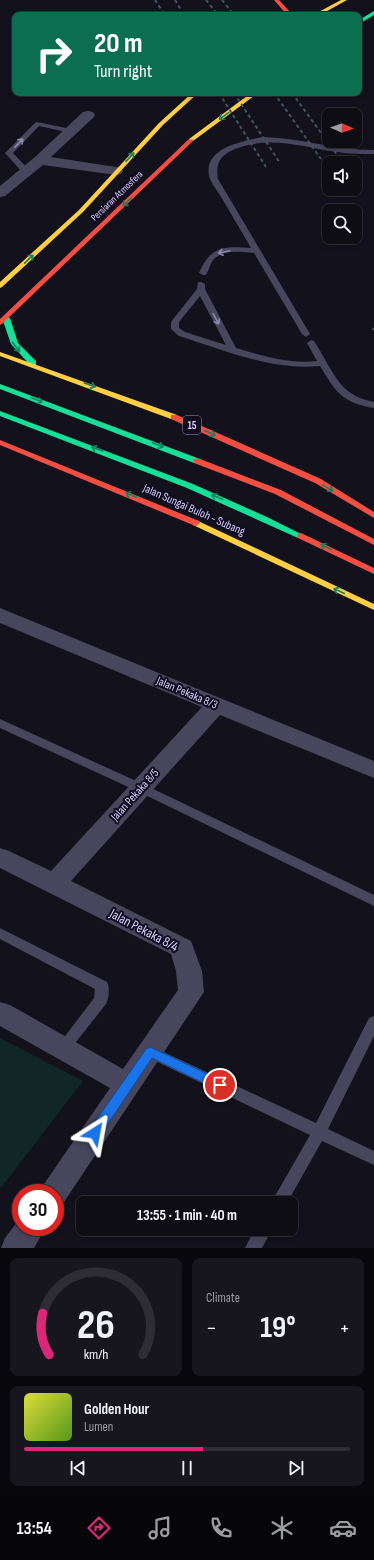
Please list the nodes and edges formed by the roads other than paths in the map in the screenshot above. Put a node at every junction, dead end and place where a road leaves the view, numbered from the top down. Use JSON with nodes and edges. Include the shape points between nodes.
{"nodes":[{"id":1,"x":276,"y":0,"type":"edge"},
{"id":2,"x":344,"y":0,"type":"edge"},
{"id":3,"x":287,"y":12,"type":"edge"},
{"id":4,"x":322,"y":12,"type":"edge"},
{"id":5,"x":374,"y":13,"type":"edge"},
{"id":6,"x":362,"y":20,"type":"edge"},
{"id":7,"x":193,"y":96,"type":"edge"},
{"id":8,"x":251,"y":96,"type":"edge"},
{"id":9,"x":88,"y":115,"type":"dead end"},
{"id":10,"x":71,"y":131,"type":"junction"},
{"id":11,"x":374,"y":152,"type":"edge"},
{"id":12,"x":40,"y":160,"type":"junction"},
{"id":13,"x":26,"y":171,"type":"junction"},
{"id":14,"x":116,"y":171,"type":"junction"},
{"id":15,"x":0,"y":193,"type":"edge"},
{"id":16,"x":257,"y":250,"type":"junction"},
{"id":17,"x":203,"y":273,"type":"dead end"},
{"id":18,"x":0,"y":286,"type":"edge"},
{"id":19,"x":3,"y":320,"type":"edge"},
{"id":20,"x":306,"y":334,"type":"dead end"},
{"id":21,"x":311,"y":343,"type":"dead end"},
{"id":22,"x":233,"y":350,"type":"junction"},
{"id":23,"x":0,"y":354,"type":"edge"},
{"id":24,"x":322,"y":363,"type":"junction"},
{"id":25,"x":39,"y":368,"type":"junction"},
{"id":26,"x":64,"y":376,"type":"junction"},
{"id":27,"x":35,"y":378,"type":"dead end"},
{"id":28,"x":14,"y":382,"type":"dead end"},
{"id":29,"x":0,"y":386,"type":"edge"},
{"id":30,"x":0,"y":392,"type":"edge"},
{"id":31,"x":374,"y":405,"type":"edge"},
{"id":32,"x":0,"y":413,"type":"edge"},
{"id":33,"x":0,"y":442,"type":"edge"},
{"id":34,"x":374,"y":516,"type":"edge"},
{"id":35,"x":374,"y":542,"type":"edge"},
{"id":36,"x":374,"y":571,"type":"edge"},
{"id":37,"x":374,"y":607,"type":"edge"},
{"id":38,"x":0,"y":614,"type":"edge"},
{"id":39,"x":216,"y":705,"type":"junction"},
{"id":40,"x":0,"y":723,"type":"edge"},
{"id":41,"x":374,"y":770,"type":"edge"},
{"id":42,"x":141,"y":788,"type":"junction"},
{"id":43,"x":0,"y":856,"type":"edge"},
{"id":44,"x":54,"y":884,"type":"junction"},
{"id":45,"x":374,"y":901,"type":"edge"},
{"id":46,"x":0,"y":933,"type":"edge"},
{"id":47,"x":0,"y":1013,"type":"edge"},
{"id":48,"x":374,"y":1022,"type":"edge"},
{"id":49,"x":63,"y":1048,"type":"junction"},
{"id":50,"x":150,"y":1052,"type":"junction"},
{"id":51,"x":128,"y":1085,"type":"junction"},
{"id":52,"x":319,"y":1132,"type":"junction"},
{"id":53,"x":374,"y":1158,"type":"edge"},
{"id":54,"x":60,"y":1184,"type":"edge"},
{"id":55,"x":282,"y":1196,"type":"edge"},
{"id":56,"x":25,"y":1236,"type":"edge"},
{"id":57,"x":260,"y":1236,"type":"edge"},
{"id":58,"x":16,"y":1248,"type":"edge"},
{"id":59,"x":253,"y":1248,"type":"edge"}],
"edges":[{"from":1,"to":3,"type":"main road"},
{"from":2,"to":4,"type":"main road"},
{"from":5,"to":6,"type":"main road"},
{"from":14,"to":7,"type":"main road","name":"Persiaran Atmosfera","one_way":true,"via":[[161,124]]},
{"from":8,"to":19,"type":"main road","name":"Persiaran Atmosfera","one_way":true,"via":[[190,141]]},
{"from":9,"to":10,"type":"street"},
{"from":10,"to":12,"type":"street"},
{"from":13,"to":10,"type":"lane","one_way":true,"via":[[9,153],[37,124]]},
{"from":11,"to":16,"type":"lane","via":[[350,152],[303,142],[261,140],[243,143],[222,153],[212,165],[214,179]]},
{"from":12,"to":13,"type":"street"},
{"from":12,"to":14,"type":"street"},
{"from":13,"to":15,"type":"street"},
{"from":18,"to":14,"type":"main road","name":"Persiaran Atmosfera","one_way":true,"via":[[82,211]]},
{"from":16,"to":17,"type":"lane","one_way":true,"via":[[235,250],[214,254]]},
{"from":16,"to":20,"type":"lane"},
{"from":19,"to":25,"type":"main road","one_way":true,"via":[[17,350]]},
{"from":21,"to":24,"type":"lane"},
{"from":22,"to":22,"type":"lane","one_way":true,"via":[[182,334],[175,329],[175,322],[201,286]]},
{"from":22,"to":24,"type":"lane","via":[[284,365]]},
{"from":23,"to":25,"type":"main road","number":"15"},
{"from":24,"to":31,"type":"lane","via":[[342,392],[358,401]]},
{"from":25,"to":26,"type":"main road","number":"15"},
{"from":26,"to":27,"type":"main road"},
{"from":26,"to":34,"type":"main road","number":"15","one_way":true,"via":[[162,412],[318,481]]},
{"from":28,"to":30,"type":"main road"},
{"from":29,"to":35,"type":"main road","one_way":true,"via":[[278,492]]},
{"from":36,"to":32,"type":"main road","name":"Jalan Sungai Buloh - Subang","one_way":true,"via":[[253,512],[144,466]]},
{"from":37,"to":33,"type":"main road","name":"Jalan Sungai Buloh - Subang","one_way":true,"via":[[180,515]]},
{"from":38,"to":39,"type":"street","name":"Jalan Pekaka 8/3"},
{"from":39,"to":41,"type":"street","name":"Jalan Pekaka 8/3"},
{"from":39,"to":42,"type":"street","name":"Jalan Pekaka 8/5"},
{"from":40,"to":42,"type":"lane"},
{"from":42,"to":44,"type":"street","name":"Jalan Pekaka 8/5"},
{"from":42,"to":45,"type":"lane"},
{"from":43,"to":44,"type":"street","name":"Jalan Pekaka 8/4"},
{"from":44,"to":50,"type":"street","name":"Jalan Pekaka 8/4","via":[[182,948],[189,971],[191,992]]},
{"from":46,"to":49,"type":"lane","via":[[102,986],[101,1000]]},
{"from":47,"to":49,"type":"street"},
{"from":48,"to":52,"type":"lane"},
{"from":49,"to":51,"type":"street"},
{"from":50,"to":51,"type":"street","name":"Jalan Pekaka 8/4"},
{"from":50,"to":52,"type":"lane"},
{"from":51,"to":54,"type":"street","name":"Jalan Pekaka 8/4"},
{"from":52,"to":53,"type":"lane"},
{"from":52,"to":55,"type":"lane"},
{"from":56,"to":58,"type":"street"},
{"from":57,"to":59,"type":"lane"}]}
